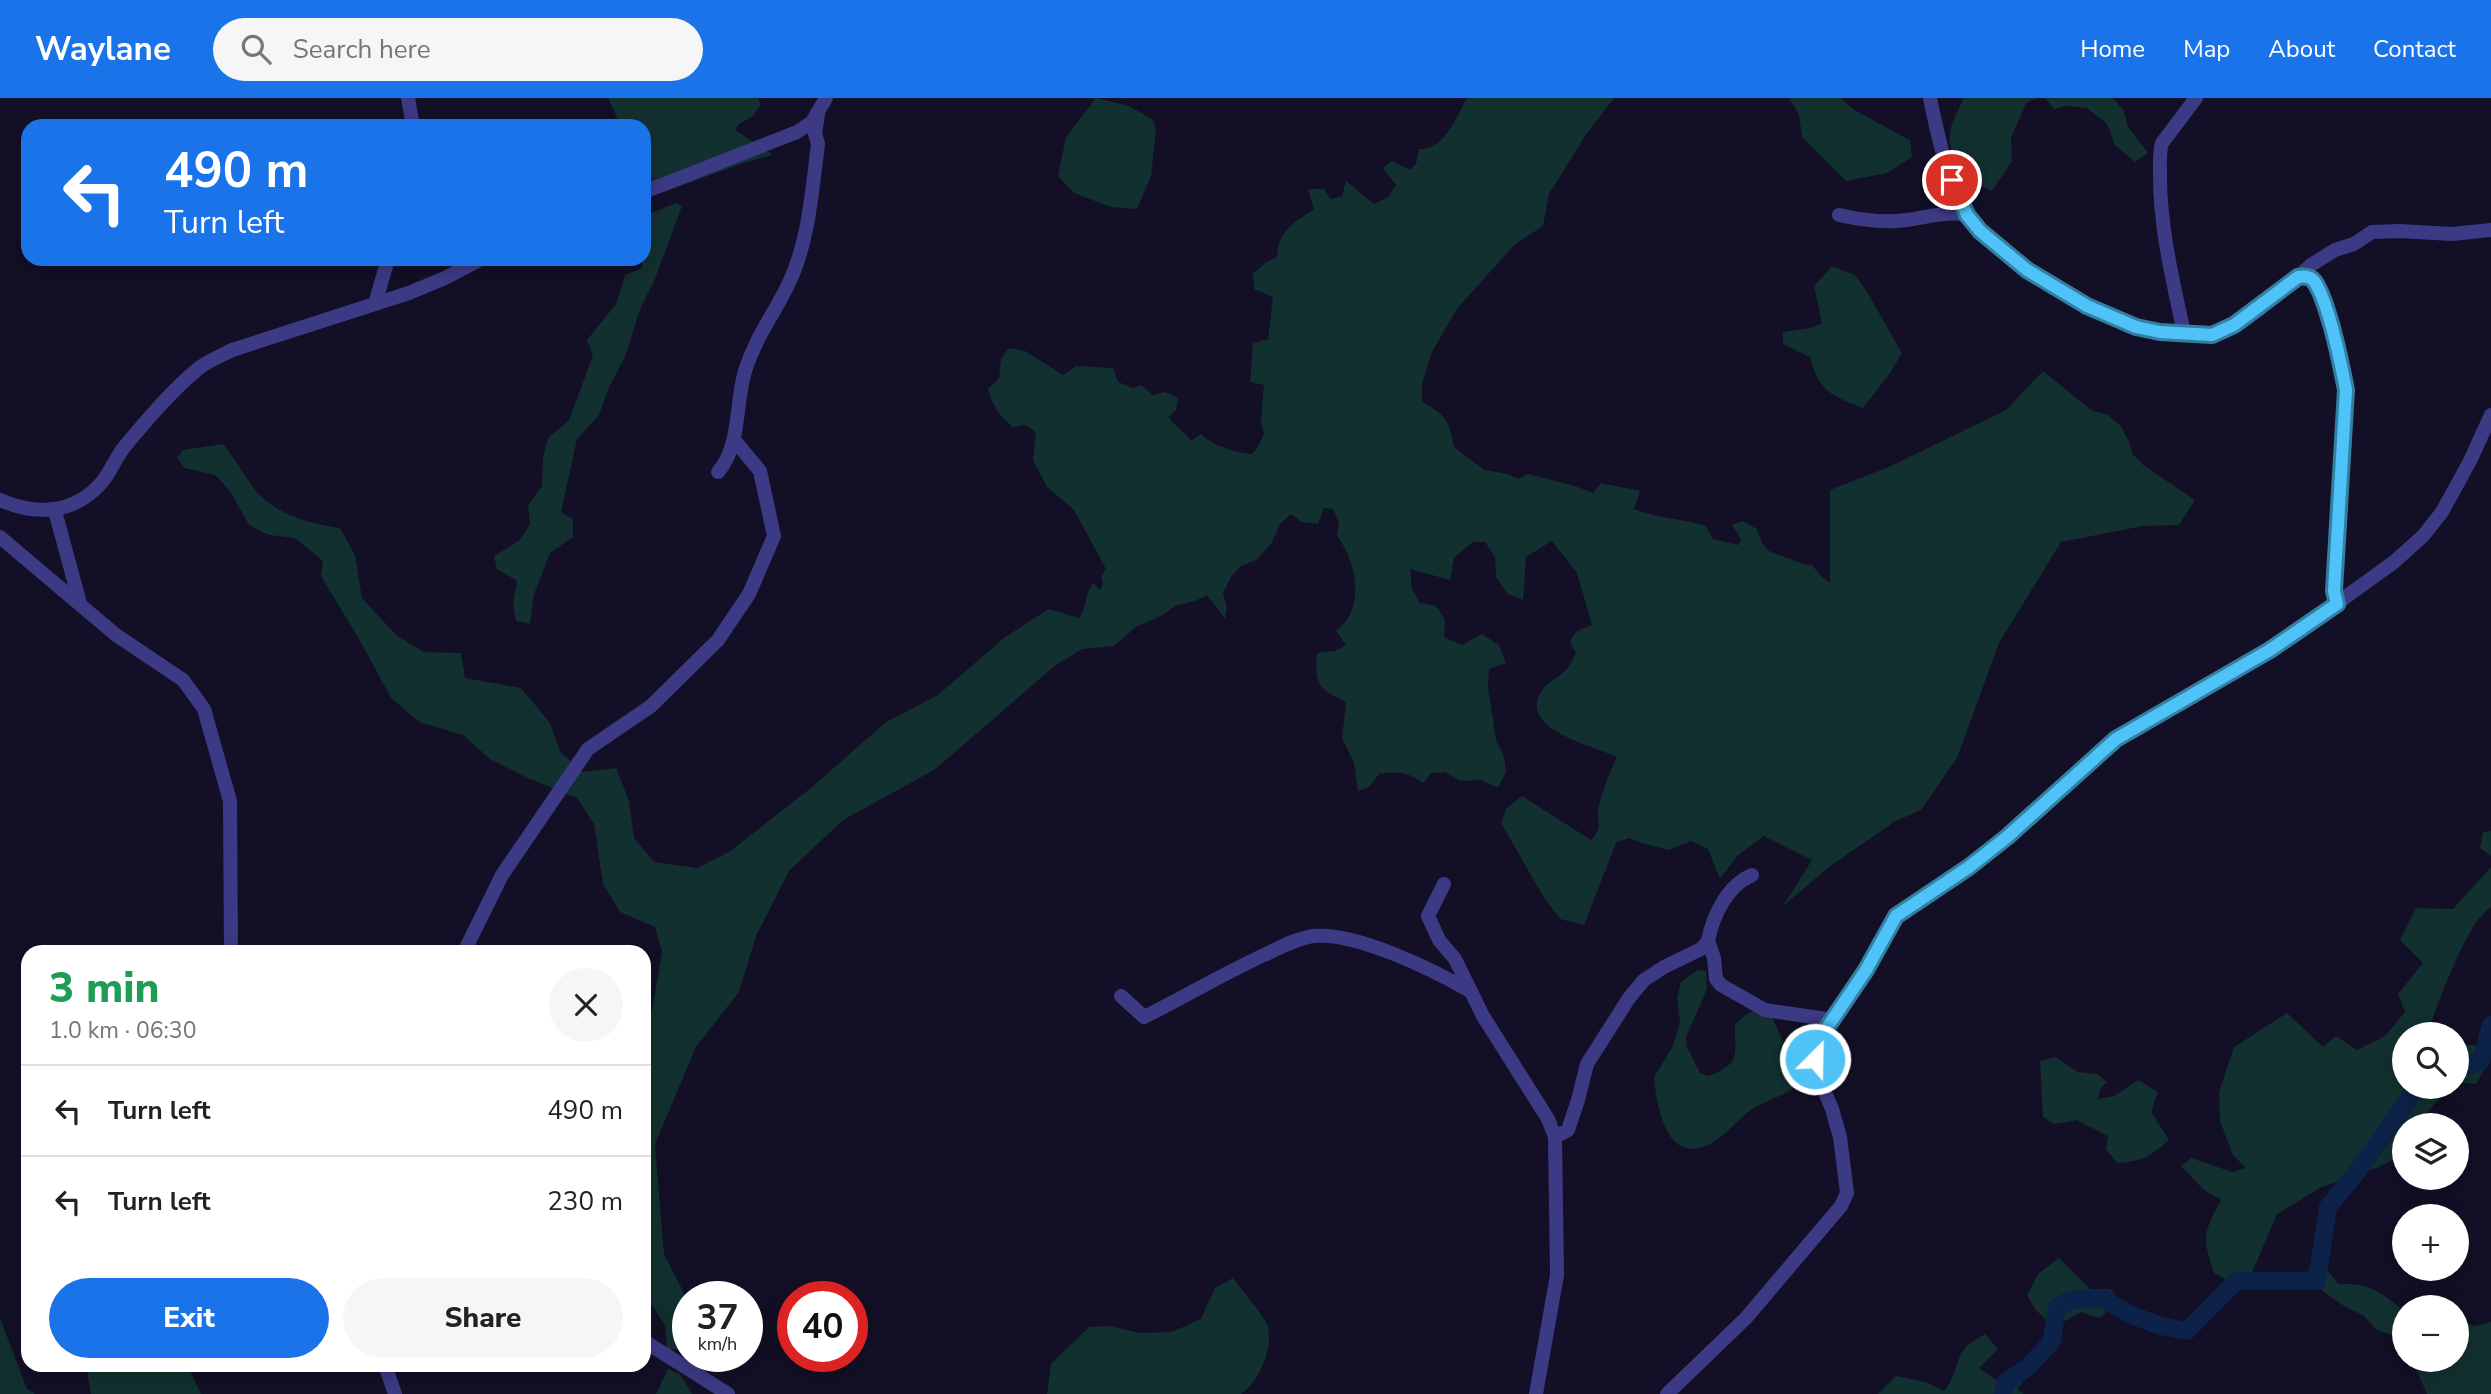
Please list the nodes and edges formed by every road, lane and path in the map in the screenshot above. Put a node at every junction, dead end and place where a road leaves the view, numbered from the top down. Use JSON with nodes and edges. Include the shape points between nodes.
{"nodes":[{"id":1,"x":408,"y":98,"type":"edge"},
{"id":2,"x":826,"y":98,"type":"edge"},
{"id":3,"x":1930,"y":98,"type":"edge"},
{"id":4,"x":2196,"y":98,"type":"edge"},
{"id":5,"x":818,"y":114,"type":"junction"},
{"id":6,"x":412,"y":119,"type":"edge"},
{"id":7,"x":651,"y":189,"type":"edge"},
{"id":8,"x":1839,"y":215,"type":"dead end"},
{"id":9,"x":1967,"y":215,"type":"junction"},
{"id":10,"x":2491,"y":230,"type":"edge"},
{"id":11,"x":386,"y":266,"type":"edge"},
{"id":12,"x":467,"y":266,"type":"edge"},
{"id":13,"x":2298,"y":277,"type":"junction"},
{"id":14,"x":375,"y":304,"type":"junction"},
{"id":15,"x":2184,"y":333,"type":"junction"},
{"id":16,"x":2491,"y":415,"type":"edge"},
{"id":17,"x":735,"y":441,"type":"junction"},
{"id":18,"x":718,"y":472,"type":"dead end"},
{"id":19,"x":0,"y":500,"type":"edge"},
{"id":20,"x":55,"y":511,"type":"junction"},
{"id":21,"x":0,"y":537,"type":"edge"},
{"id":22,"x":80,"y":603,"type":"junction"},
{"id":23,"x":2337,"y":604,"type":"junction"},
{"id":24,"x":1752,"y":875,"type":"dead end"},
{"id":25,"x":1444,"y":884,"type":"dead end"},
{"id":26,"x":1708,"y":941,"type":"junction"},
{"id":27,"x":231,"y":945,"type":"edge"},
{"id":28,"x":467,"y":945,"type":"edge"},
{"id":29,"x":1470,"y":990,"type":"junction"},
{"id":30,"x":1121,"y":996,"type":"dead end"},
{"id":31,"x":1833,"y":1020,"type":"junction"},
{"id":32,"x":1555,"y":1137,"type":"junction"},
{"id":33,"x":651,"y":1345,"type":"edge"},
{"id":34,"x":387,"y":1372,"type":"edge"},
{"id":35,"x":395,"y":1394,"type":"edge"},
{"id":36,"x":728,"y":1394,"type":"edge"},
{"id":37,"x":1536,"y":1394,"type":"edge"},
{"id":38,"x":1667,"y":1394,"type":"edge"}],
"edges":[{"from":1,"to":6,"type":"street"},
{"from":2,"to":5,"type":"street"},
{"from":3,"to":9,"type":"street","via":[[1939,140]]},
{"from":4,"to":15,"type":"street","via":[[2160,151],[2166,245]]},
{"from":5,"to":7,"type":"street","via":[[807,127],[781,141]]},
{"from":5,"to":17,"type":"street","via":[[818,144],[803,241],[789,284],[753,346],[739,397]]},
{"from":8,"to":9,"type":"street","via":[[1896,222],[1948,213]]},
{"from":9,"to":15,"type":"street","via":[[2027,270],[2087,306],[2136,327]]},
{"from":10,"to":13,"type":"street","via":[[2372,232],[2335,250]]},
{"from":11,"to":14,"type":"street"},
{"from":12,"to":14,"type":"street"},
{"from":13,"to":15,"type":"street","via":[[2234,325],[2212,335]]},
{"from":13,"to":23,"type":"street","via":[[2309,277],[2318,290],[2346,390],[2334,591]]},
{"from":14,"to":20,"type":"street","via":[[232,350],[199,368],[123,448],[102,482],[83,499]]},
{"from":16,"to":23,"type":"street","via":[[2442,512],[2423,536]]},
{"from":17,"to":18,"type":"street"},
{"from":17,"to":28,"type":"street","via":[[760,471],[774,536],[748,594],[718,640],[651,706],[588,749],[502,875]]},
{"from":19,"to":20,"type":"street","via":[[27,510]]},
{"from":20,"to":22,"type":"street"},
{"from":21,"to":22,"type":"street"},
{"from":22,"to":27,"type":"street","via":[[116,635],[183,680],[204,709],[230,801]]},
{"from":23,"to":31,"type":"street","via":[[2270,650],[2124,733],[2026,822],[1945,884],[1905,908]]},
{"from":24,"to":26,"type":"street","via":[[1734,886],[1716,913]]},
{"from":25,"to":29,"type":"street","via":[[1428,916]]},
{"from":26,"to":31,"type":"street","via":[[1721,985],[1765,1010]]},
{"from":26,"to":32,"type":"street","via":[[1644,980],[1621,1007],[1587,1064],[1568,1130]]},
{"from":29,"to":30,"type":"street","via":[[1405,958],[1362,944],[1314,936],[1231,971],[1144,1017]]},
{"from":29,"to":32,"type":"street"},
{"from":31,"to":38,"type":"street","via":[[1822,1035],[1815,1059],[1840,1137],[1847,1193],[1832,1219],[1780,1280]]},
{"from":32,"to":37,"type":"street","via":[[1557,1275]]},
{"from":33,"to":36,"type":"street"},
{"from":34,"to":35,"type":"street"}]}
